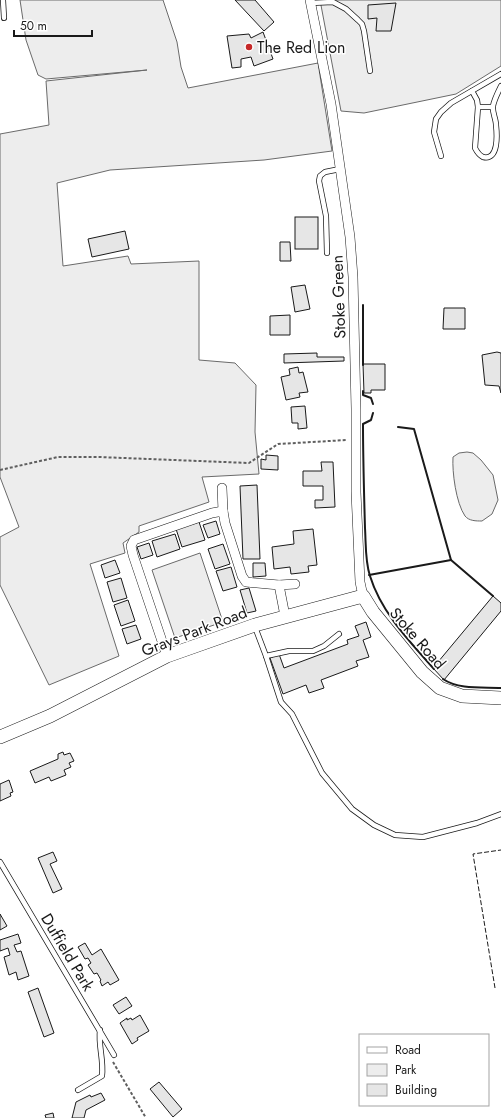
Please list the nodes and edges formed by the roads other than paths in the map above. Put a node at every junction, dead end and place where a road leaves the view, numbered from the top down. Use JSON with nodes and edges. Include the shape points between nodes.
{"nodes":[{"id":1,"x":3,"y":0,"type":"edge"},
{"id":2,"x":310,"y":2,"type":"edge"},
{"id":3,"x":4,"y":18,"type":"dead end"},
{"id":4,"x":370,"y":71,"type":"dead end"},
{"id":5,"x":501,"y":74,"type":"edge"},
{"id":6,"x":501,"y":86,"type":"edge"},
{"id":7,"x":472,"y":92,"type":"junction"},
{"id":8,"x":478,"y":107,"type":"junction"},
{"id":9,"x":493,"y":107,"type":"junction"},
{"id":10,"x":441,"y":156,"type":"dead end"},
{"id":11,"x":340,"y":169,"type":"junction"},
{"id":12,"x":327,"y":253,"type":"dead end"},
{"id":13,"x":222,"y":488,"type":"dead end"},
{"id":14,"x":223,"y":512,"type":"junction"},
{"id":15,"x":295,"y":584,"type":"dead end"},
{"id":16,"x":279,"y":585,"type":"junction"},
{"id":17,"x":363,"y":596,"type":"junction"},
{"id":18,"x":285,"y":616,"type":"junction"},
{"id":19,"x":254,"y":625,"type":"junction"},
{"id":20,"x":339,"y":634,"type":"dead end"},
{"id":21,"x":167,"y":656,"type":"junction"},
{"id":22,"x":266,"y":656,"type":"junction"},
{"id":23,"x":501,"y":698,"type":"edge"},
{"id":24,"x":1,"y":735,"type":"edge"},
{"id":25,"x":501,"y":814,"type":"edge"},
{"id":26,"x":0,"y":862,"type":"edge"},
{"id":27,"x":100,"y":1030,"type":"junction"},
{"id":28,"x":114,"y":1055,"type":"road end"},
{"id":29,"x":78,"y":1090,"type":"dead end"}],
"edges":[{"from":1,"to":3,"type":"lane"},
{"from":2,"to":4,"type":"lane","via":[[333,2],[346,8],[362,24]]},
{"from":2,"to":11,"type":"street","name":"Stoke Green","via":[[331,104]]},
{"from":5,"to":7,"type":"lane"},
{"from":6,"to":9,"type":"lane"},
{"from":7,"to":8,"type":"lane"},
{"from":7,"to":10,"type":"lane","via":[[451,103],[436,119],[434,132]]},
{"from":8,"to":9,"type":"lane"},
{"from":8,"to":9,"type":"lane","via":[[475,148],[485,157],[496,150]]},
{"from":11,"to":12,"type":"lane","via":[[325,172],[319,181],[326,216]]},
{"from":11,"to":17,"type":"street","name":"Stoke Green","via":[[354,277],[356,492],[360,582]]},
{"from":13,"to":14,"type":"street"},
{"from":14,"to":16,"type":"street","via":[[246,582]]},
{"from":14,"to":21,"type":"street","via":[[212,513],[139,537],[131,546]]},
{"from":15,"to":16,"type":"street"},
{"from":16,"to":18,"type":"street"},
{"from":17,"to":18,"type":"main road","name":"Grays Park Road"},
{"from":17,"to":23,"type":"main road","name":"Stoke Road","via":[[422,672],[440,688],[462,696]]},
{"from":18,"to":19,"type":"main road","name":"Grays Park Road"},
{"from":19,"to":21,"type":"main road","name":"Grays Park Road"},
{"from":19,"to":22,"type":"lane"},
{"from":20,"to":22,"type":"lane","via":[[313,651],[289,650]]},
{"from":21,"to":24,"type":"main road","name":"Grays Park Road","via":[[50,716]]},
{"from":22,"to":25,"type":"lane","via":[[280,702],[292,714],[322,773],[352,809],[374,825],[395,835],[423,837]]},
{"from":26,"to":27,"type":"lane","name":"Duffield Park"},
{"from":27,"to":28,"type":"lane","name":"Duffield Park"},
{"from":27,"to":29,"type":"lane","via":[[98,1040],[102,1076]]}]}
